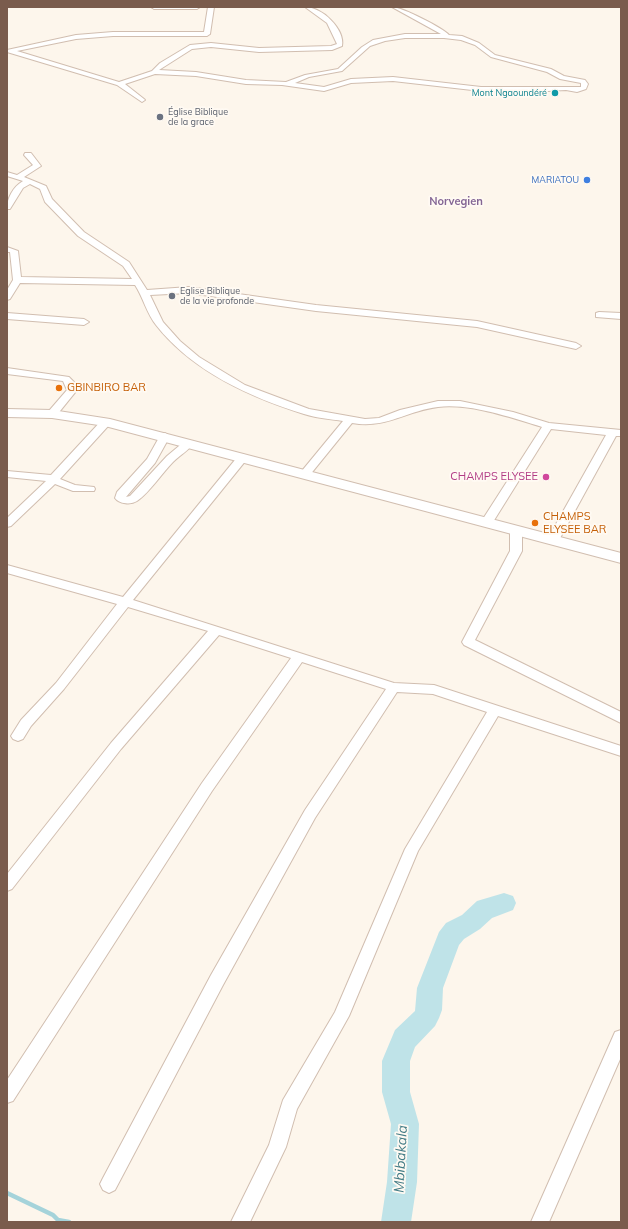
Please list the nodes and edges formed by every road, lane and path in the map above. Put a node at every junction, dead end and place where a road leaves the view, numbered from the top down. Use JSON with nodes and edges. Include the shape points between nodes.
{"nodes":[{"id":1,"x":154,"y":7,"type":"edge"},
{"id":2,"x":197,"y":7,"type":"edge"},
{"id":3,"x":211,"y":7,"type":"edge"},
{"id":4,"x":308,"y":7,"type":"edge"},
{"id":5,"x":396,"y":7,"type":"edge"},
{"id":6,"x":447,"y":37,"type":"junction"},
{"id":7,"x":8,"y":51,"type":"edge"},
{"id":8,"x":154,"y":72,"type":"junction"},
{"id":9,"x":119,"y":84,"type":"junction"},
{"id":10,"x":282,"y":84,"type":"junction"},
{"id":11,"x":142,"y":100,"type":"dead end"},
{"id":12,"x":28,"y":155,"type":"dead end"},
{"id":13,"x":7,"y":174,"type":"edge"},
{"id":14,"x":18,"y":177,"type":"junction"},
{"id":15,"x":30,"y":181,"type":"junction"},
{"id":16,"x":7,"y":207,"type":"edge"},
{"id":17,"x":7,"y":249,"type":"edge"},
{"id":18,"x":17,"y":280,"type":"junction"},
{"id":19,"x":137,"y":282,"type":"junction"},
{"id":20,"x":145,"y":293,"type":"junction"},
{"id":21,"x":7,"y":297,"type":"edge"},
{"id":22,"x":599,"y":315,"type":"dead end"},
{"id":23,"x":7,"y":316,"type":"edge"},
{"id":24,"x":621,"y":316,"type":"edge"},
{"id":25,"x":84,"y":322,"type":"dead end"},
{"id":26,"x":576,"y":346,"type":"dead end"},
{"id":27,"x":7,"y":371,"type":"edge"},
{"id":28,"x":7,"y":413,"type":"edge"},
{"id":29,"x":52,"y":414,"type":"junction"},
{"id":30,"x":349,"y":420,"type":"junction"},
{"id":31,"x":104,"y":425,"type":"junction"},
{"id":32,"x":548,"y":426,"type":"junction"},
{"id":33,"x":616,"y":433,"type":"edge"},
{"id":34,"x":165,"y":436,"type":"junction"},
{"id":35,"x":189,"y":443,"type":"junction"},
{"id":36,"x":155,"y":454,"type":"junction"},
{"id":37,"x":243,"y":457,"type":"junction"},
{"id":38,"x":171,"y":458,"type":"junction"},
{"id":39,"x":7,"y":474,"type":"edge"},
{"id":40,"x":305,"y":474,"type":"junction"},
{"id":41,"x":54,"y":479,"type":"junction"},
{"id":42,"x":90,"y":489,"type":"dead end"},
{"id":43,"x":486,"y":522,"type":"junction"},
{"id":44,"x":7,"y":524,"type":"edge"},
{"id":45,"x":516,"y":530,"type":"junction"},
{"id":46,"x":553,"y":540,"type":"junction"},
{"id":47,"x":621,"y":558,"type":"edge"},
{"id":48,"x":7,"y":569,"type":"edge"},
{"id":49,"x":126,"y":602,"type":"junction"},
{"id":50,"x":216,"y":630,"type":"junction"},
{"id":51,"x":299,"y":656,"type":"junction"},
{"id":52,"x":394,"y":687,"type":"junction"},
{"id":53,"x":495,"y":709,"type":"junction"},
{"id":54,"x":621,"y":718,"type":"edge"},
{"id":55,"x":18,"y":736,"type":"dead end"},
{"id":56,"x":621,"y":751,"type":"edge"},
{"id":57,"x":7,"y":885,"type":"edge"},
{"id":58,"x":621,"y":1037,"type":"edge"},
{"id":59,"x":7,"y":1095,"type":"edge"},
{"id":60,"x":110,"y":1184,"type":"dead end"},
{"id":61,"x":240,"y":1222,"type":"edge"},
{"id":62,"x":540,"y":1222,"type":"edge"}],
"edges":[{"from":1,"to":2,"type":"street"},
{"from":3,"to":7,"type":"street","via":[[207,34],[112,34]]},
{"from":4,"to":8,"type":"street","via":[[330,21],[340,45],[332,48],[259,50],[211,45],[190,47],[181,56],[160,64]]},
{"from":5,"to":6,"type":"street","via":[[432,28],[442,30]]},
{"from":6,"to":10,"type":"street","via":[[429,35],[387,39],[368,45],[340,70]]},
{"from":6,"to":10,"type":"street","via":[[462,38],[477,44],[493,56],[549,70],[562,78],[583,81],[584,88],[481,89],[393,79],[351,81],[324,89]]},
{"from":7,"to":9,"type":"street"},
{"from":8,"to":9,"type":"street"},
{"from":8,"to":10,"type":"street"},
{"from":9,"to":11,"type":"street"},
{"from":12,"to":14,"type":"street","via":[[37,166]]},
{"from":13,"to":14,"type":"street"},
{"from":14,"to":15,"type":"street"},
{"from":15,"to":16,"type":"street","via":[[20,186]]},
{"from":15,"to":19,"type":"street","via":[[43,188],[48,200],[81,234],[126,264]]},
{"from":17,"to":18,"type":"street","via":[[14,251]]},
{"from":18,"to":19,"type":"street"},
{"from":18,"to":21,"type":"street"},
{"from":19,"to":20,"type":"street"},
{"from":20,"to":26,"type":"street","via":[[189,290],[275,303],[477,324]]},
{"from":20,"to":30,"type":"street","via":[[159,324],[196,359],[242,387],[307,412]]},
{"from":22,"to":24,"type":"street"},
{"from":23,"to":25,"type":"street"},
{"from":27,"to":29,"type":"street","via":[[66,379],[72,390]]},
{"from":28,"to":29,"type":"street"},
{"from":29,"to":31,"type":"street"},
{"from":30,"to":32,"type":"street","via":[[381,421],[411,410],[438,404],[454,404],[475,406]]},
{"from":30,"to":40,"type":"street"},
{"from":31,"to":34,"type":"street"},
{"from":31,"to":41,"type":"street"},
{"from":32,"to":33,"type":"street"},
{"from":32,"to":43,"type":"street"},
{"from":33,"to":46,"type":"street"},
{"from":34,"to":35,"type":"street"},
{"from":34,"to":36,"type":"street","via":[[156,447]]},
{"from":35,"to":37,"type":"street"},
{"from":35,"to":38,"type":"street"},
{"from":36,"to":38,"type":"street"},
{"from":36,"to":38,"type":"street","via":[[120,498],[134,498]]},
{"from":37,"to":40,"type":"street"},
{"from":37,"to":49,"type":"street"},
{"from":39,"to":41,"type":"street"},
{"from":40,"to":43,"type":"street"},
{"from":41,"to":42,"type":"street","via":[[74,488]]},
{"from":41,"to":44,"type":"street"},
{"from":43,"to":45,"type":"street"},
{"from":45,"to":46,"type":"street"},
{"from":45,"to":54,"type":"street","via":[[516,551],[468,642]]},
{"from":46,"to":47,"type":"street"},
{"from":48,"to":49,"type":"street"},
{"from":49,"to":50,"type":"street"},
{"from":49,"to":55,"type":"street","via":[[60,686],[26,722]]},
{"from":50,"to":51,"type":"street"},
{"from":50,"to":57,"type":"street","via":[[116,746]]},
{"from":51,"to":52,"type":"street"},
{"from":51,"to":59,"type":"street","via":[[207,787]]},
{"from":52,"to":53,"type":"street","via":[[434,690]]},
{"from":52,"to":60,"type":"street","via":[[310,814],[217,980]]},
{"from":53,"to":56,"type":"street"},
{"from":53,"to":61,"type":"street","via":[[412,849],[341,1016],[288,1106],[277,1147]]},
{"from":58,"to":62,"type":"street"}]}
